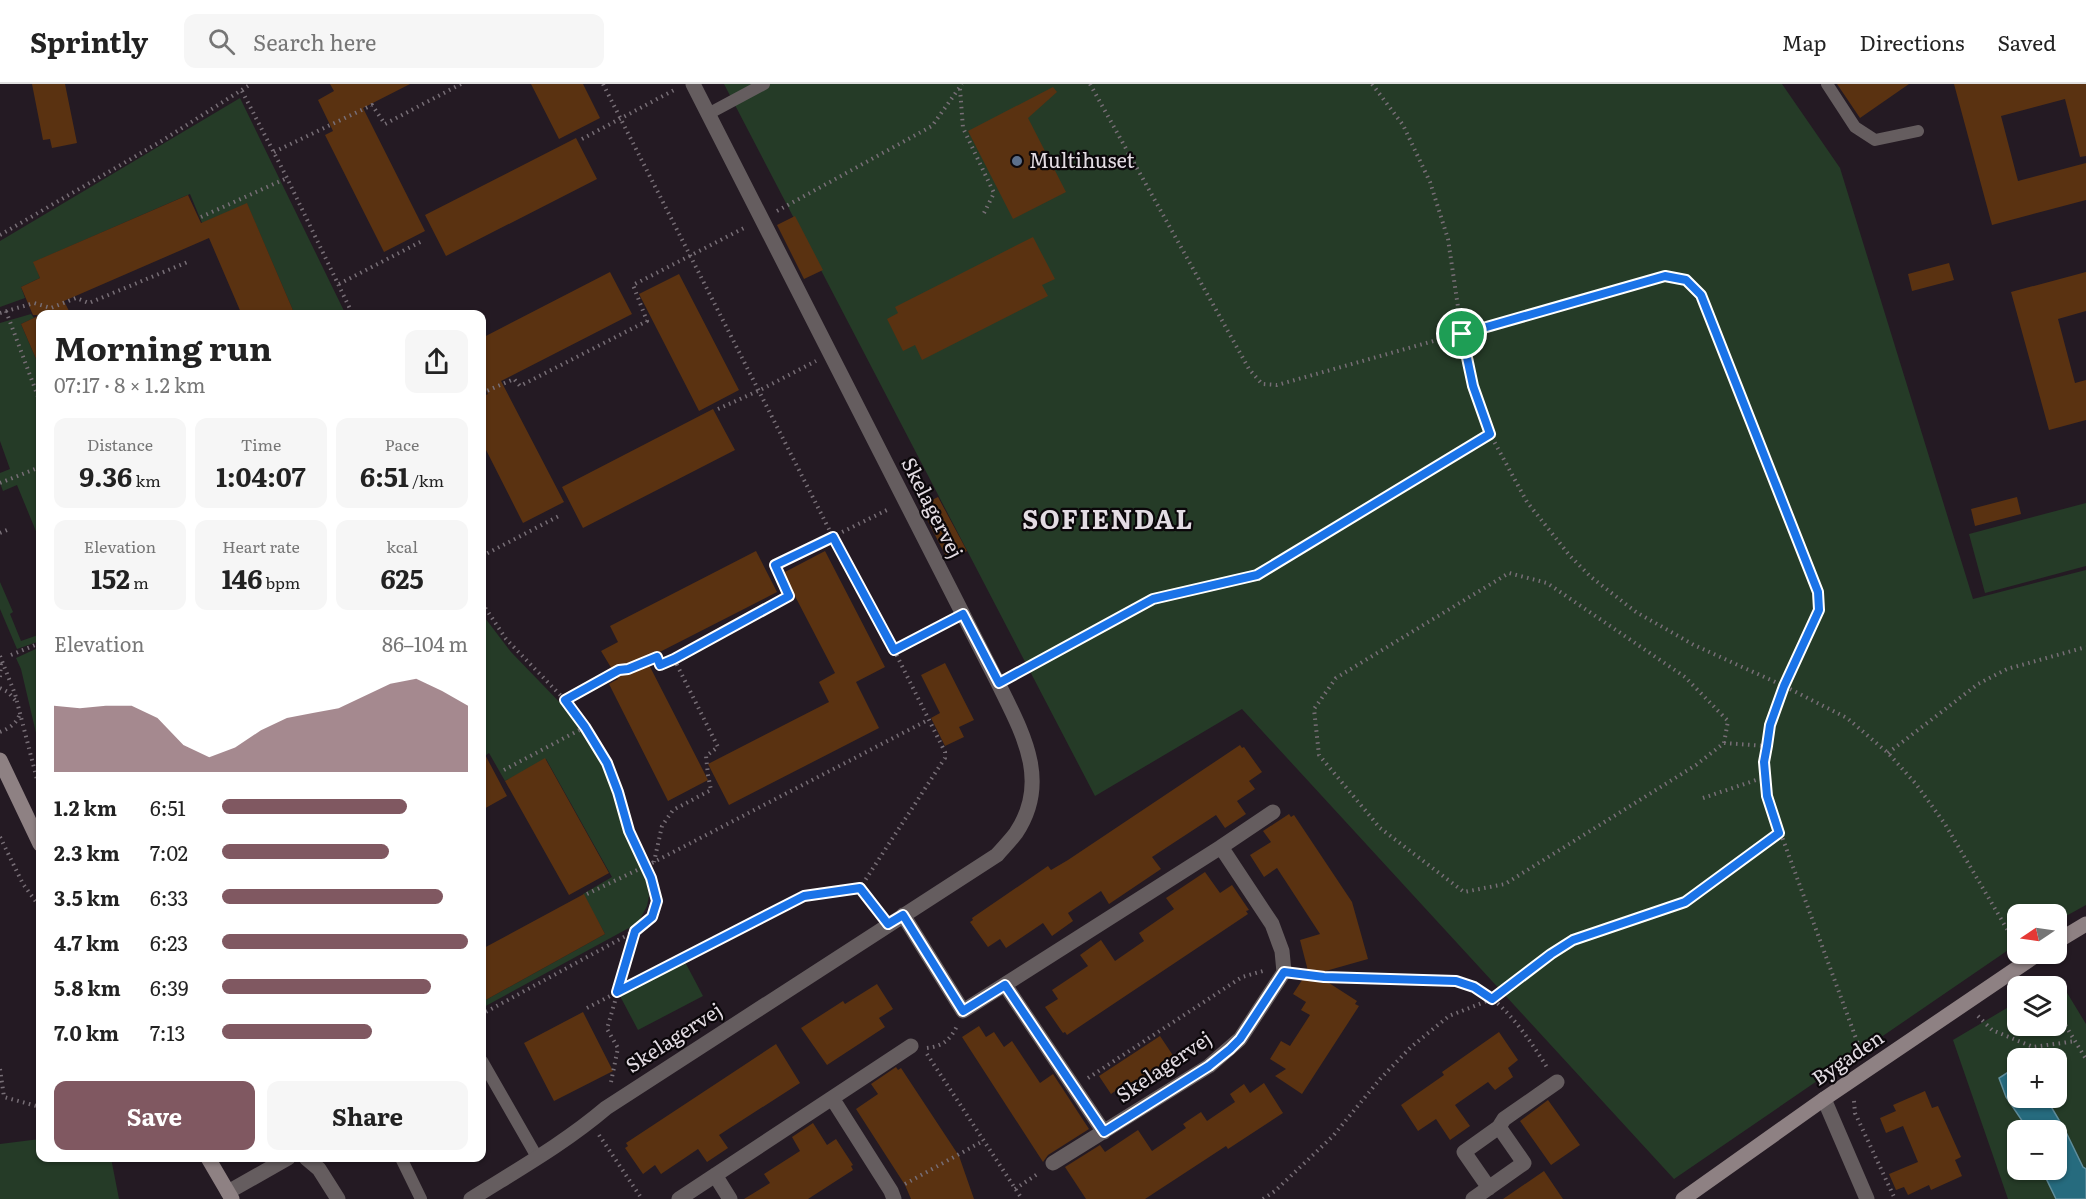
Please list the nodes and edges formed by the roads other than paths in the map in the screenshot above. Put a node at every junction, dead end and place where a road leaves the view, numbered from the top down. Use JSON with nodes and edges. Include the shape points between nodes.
{"nodes":[{"id":1,"x":693,"y":84,"type":"edge"},
{"id":2,"x":764,"y":84,"type":"edge"},
{"id":3,"x":1827,"y":84,"type":"edge"},
{"id":4,"x":708,"y":114,"type":"junction"},
{"id":5,"x":1918,"y":131,"type":"dead end"},
{"id":6,"x":0,"y":760,"type":"edge"},
{"id":7,"x":1273,"y":812,"type":"dead end"},
{"id":8,"x":36,"y":836,"type":"edge"},
{"id":9,"x":1221,"y":847,"type":"junction"},
{"id":10,"x":903,"y":915,"type":"junction"},
{"id":11,"x":2086,"y":924,"type":"edge"},
{"id":12,"x":2067,"y":935,"type":"edge"},
{"id":13,"x":2023,"y":964,"type":"edge"},
{"id":14,"x":1005,"y":985,"type":"junction"},
{"id":15,"x":919,"y":1047,"type":"road end"},
{"id":16,"x":486,"y":1068,"type":"edge"},
{"id":17,"x":1557,"y":1082,"type":"road end"},
{"id":18,"x":832,"y":1098,"type":"junction"},
{"id":19,"x":1824,"y":1099,"type":"junction"},
{"id":20,"x":1499,"y":1127,"type":"junction"},
{"id":21,"x":1104,"y":1132,"type":"junction"},
{"id":22,"x":537,"y":1157,"type":"junction"},
{"id":23,"x":210,"y":1162,"type":"edge"},
{"id":24,"x":282,"y":1162,"type":"edge"},
{"id":25,"x":311,"y":1162,"type":"edge"},
{"id":26,"x":403,"y":1162,"type":"edge"},
{"id":27,"x":1053,"y":1163,"type":"road end"},
{"id":28,"x":715,"y":1175,"type":"junction"},
{"id":29,"x":1489,"y":1188,"type":"junction"},
{"id":30,"x":892,"y":1195,"type":"edge"},
{"id":31,"x":230,"y":1196,"type":"edge"},
{"id":32,"x":338,"y":1199,"type":"edge"},
{"id":33,"x":421,"y":1199,"type":"edge"},
{"id":34,"x":471,"y":1199,"type":"edge"},
{"id":35,"x":679,"y":1199,"type":"edge"},
{"id":36,"x":730,"y":1199,"type":"edge"},
{"id":37,"x":1473,"y":1199,"type":"edge"},
{"id":38,"x":1683,"y":1199,"type":"edge"},
{"id":39,"x":1868,"y":1199,"type":"edge"}],
"edges":[{"from":1,"to":4,"type":"street","name":"Skelagervej"},
{"from":2,"to":4,"type":"lane"},
{"from":3,"to":5,"type":"lane","via":[[1855,127],[1875,140]]},
{"from":4,"to":10,"type":"street","name":"Skelagervej","via":[[999,683],[1031,760],[1028,809],[1016,833],[997,855]]},
{"from":6,"to":8,"type":"street"},
{"from":7,"to":9,"type":"street"},
{"from":9,"to":14,"type":"street"},
{"from":9,"to":21,"type":"street","name":"Skelagervej","via":[[1272,924],[1282,951],[1284,972],[1230,1049]]},
{"from":10,"to":14,"type":"street","via":[[963,1011]]},
{"from":10,"to":22,"type":"street","name":"Skelagervej","via":[[606,1107]]},
{"from":11,"to":12,"type":"street"},
{"from":13,"to":19,"type":"street","name":"Bygaden"},
{"from":14,"to":21,"type":"street"},
{"from":15,"to":18,"type":"street"},
{"from":16,"to":22,"type":"lane"},
{"from":17,"to":20,"type":"street","via":[[1504,1119]]},
{"from":18,"to":28,"type":"street"},
{"from":18,"to":30,"type":"street"},
{"from":19,"to":38,"type":"street","name":"Bygaden"},
{"from":19,"to":39,"type":"street"},
{"from":20,"to":29,"type":"street","via":[[1524,1163]]},
{"from":20,"to":29,"type":"street","via":[[1464,1152]]},
{"from":21,"to":27,"type":"street","name":"Skelagervej"},
{"from":22,"to":34,"type":"street","name":"Skelagervej"},
{"from":23,"to":31,"type":"street"},
{"from":24,"to":31,"type":"street"},
{"from":25,"to":32,"type":"street"},
{"from":26,"to":33,"type":"lane"},
{"from":28,"to":35,"type":"street"},
{"from":28,"to":36,"type":"street"},
{"from":29,"to":37,"type":"street"}]}
